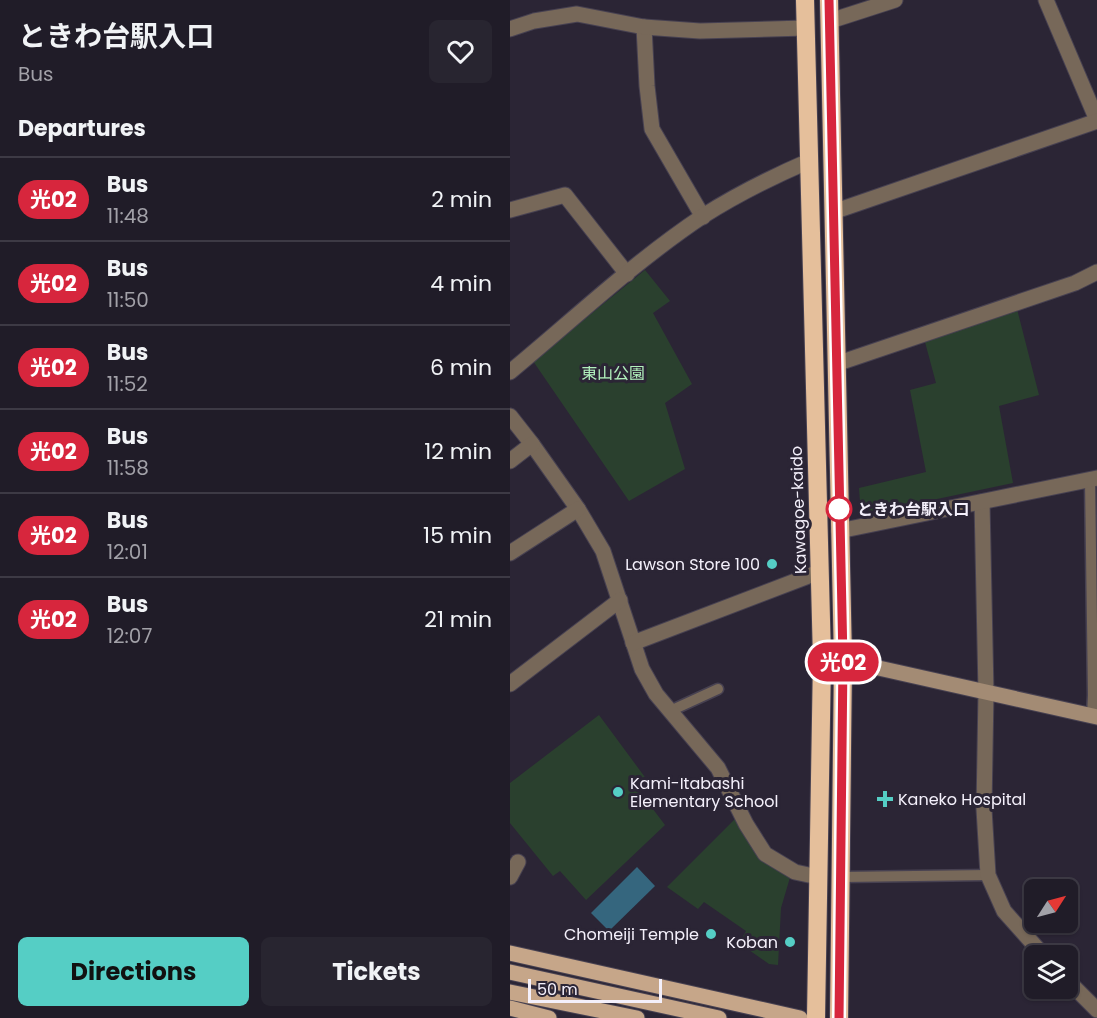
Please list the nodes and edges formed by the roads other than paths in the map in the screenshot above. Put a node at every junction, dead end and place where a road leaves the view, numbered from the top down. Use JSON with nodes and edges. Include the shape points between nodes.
{"nodes":[{"id":1,"x":805,"y":0,"type":"edge"},
{"id":2,"x":829,"y":0,"type":"edge"},
{"id":3,"x":895,"y":0,"type":"edge"},
{"id":4,"x":1046,"y":0,"type":"edge"},
{"id":5,"x":579,"y":7,"type":"edge"},
{"id":6,"x":830,"y":21,"type":"junction"},
{"id":7,"x":645,"y":27,"type":"junction"},
{"id":8,"x":510,"y":28,"type":"edge"},
{"id":9,"x":805,"y":28,"type":"junction"},
{"id":10,"x":1097,"y":121,"type":"edge"},
{"id":11,"x":809,"y":161,"type":"junction"},
{"id":12,"x":510,"y":210,"type":"edge"},
{"id":13,"x":833,"y":212,"type":"junction"},
{"id":14,"x":703,"y":217,"type":"junction"},
{"id":15,"x":1097,"y":272,"type":"edge"},
{"id":16,"x":627,"y":274,"type":"junction"},
{"id":17,"x":836,"y":364,"type":"junction"},
{"id":18,"x":510,"y":372,"type":"edge"},
{"id":19,"x":510,"y":416,"type":"edge"},
{"id":20,"x":532,"y":444,"type":"junction"},
{"id":21,"x":510,"y":461,"type":"edge"},
{"id":22,"x":1094,"y":479,"type":"edge"},
{"id":23,"x":982,"y":502,"type":"junction"},
{"id":24,"x":578,"y":509,"type":"junction"},
{"id":25,"x":839,"y":531,"type":"junction"},
{"id":26,"x":510,"y":553,"type":"edge"},
{"id":27,"x":819,"y":572,"type":"junction"},
{"id":28,"x":620,"y":600,"type":"junction"},
{"id":29,"x":633,"y":643,"type":"junction"},
{"id":30,"x":822,"y":659,"type":"junction"},
{"id":31,"x":843,"y":660,"type":"junction"},
{"id":32,"x":510,"y":684,"type":"edge"},
{"id":33,"x":718,"y":689,"type":"dead end"},
{"id":34,"x":986,"y":692,"type":"junction"},
{"id":35,"x":670,"y":711,"type":"junction"},
{"id":36,"x":1094,"y":717,"type":"edge"},
{"id":37,"x":519,"y":862,"type":"dead end"},
{"id":38,"x":988,"y":875,"type":"junction"},
{"id":39,"x":818,"y":876,"type":"junction"},
{"id":40,"x":510,"y":877,"type":"edge"},
{"id":41,"x":842,"y":877,"type":"junction"},
{"id":42,"x":1034,"y":945,"type":"edge"},
{"id":43,"x":510,"y":953,"type":"edge"},
{"id":44,"x":510,"y":972,"type":"edge"},
{"id":45,"x":1078,"y":991,"type":"edge"},
{"id":46,"x":510,"y":992,"type":"edge"},
{"id":47,"x":510,"y":1008,"type":"edge"},
{"id":48,"x":1097,"y":1010,"type":"edge"},
{"id":49,"x":549,"y":1018,"type":"edge"},
{"id":50,"x":637,"y":1018,"type":"edge"},
{"id":51,"x":719,"y":1018,"type":"edge"},
{"id":52,"x":800,"y":1018,"type":"edge"},
{"id":53,"x":816,"y":1018,"type":"edge"},
{"id":54,"x":839,"y":1018,"type":"edge"}],
"edges":[{"from":1,"to":9,"type":"highway","name":"Kawagoe-kaido"},
{"from":2,"to":6,"type":"highway"},
{"from":3,"to":6,"type":"street"},
{"from":4,"to":10,"type":"street"},
{"from":5,"to":7,"type":"street"},
{"from":5,"to":8,"type":"street"},
{"from":6,"to":13,"type":"highway"},
{"from":7,"to":9,"type":"street","via":[[700,32]]},
{"from":7,"to":14,"type":"street","via":[[652,129]]},
{"from":9,"to":11,"type":"highway","name":"Kawagoe-kaido"},
{"from":10,"to":13,"type":"street"},
{"from":11,"to":14,"type":"street"},
{"from":11,"to":27,"type":"highway","name":"Kawagoe-kaido"},
{"from":12,"to":16,"type":"street","via":[[565,195]]},
{"from":13,"to":17,"type":"highway"},
{"from":14,"to":16,"type":"street"},
{"from":15,"to":17,"type":"street","via":[[1075,283]]},
{"from":16,"to":18,"type":"street"},
{"from":17,"to":25,"type":"highway"},
{"from":19,"to":20,"type":"street"},
{"from":20,"to":21,"type":"street"},
{"from":20,"to":24,"type":"street"},
{"from":22,"to":23,"type":"street"},
{"from":22,"to":36,"type":"lane"},
{"from":23,"to":25,"type":"street"},
{"from":23,"to":34,"type":"street"},
{"from":24,"to":26,"type":"street"},
{"from":24,"to":28,"type":"street","via":[[603,551]]},
{"from":25,"to":31,"type":"highway"},
{"from":27,"to":29,"type":"street"},
{"from":27,"to":30,"type":"highway","name":"Kawagoe-kaido"},
{"from":28,"to":29,"type":"street"},
{"from":28,"to":32,"type":"street"},
{"from":29,"to":35,"type":"street","via":[[647,678]]},
{"from":30,"to":31,"type":"street"},
{"from":30,"to":39,"type":"highway","name":"Kawagoe-kaido"},
{"from":31,"to":34,"type":"street"},
{"from":31,"to":41,"type":"highway"},
{"from":33,"to":35,"type":"lane"},
{"from":34,"to":36,"type":"street"},
{"from":34,"to":38,"type":"street","via":[[984,809]]},
{"from":35,"to":39,"type":"street","via":[[718,768],[765,854],[795,872]]},
{"from":37,"to":40,"type":"street"},
{"from":38,"to":41,"type":"lane"},
{"from":38,"to":42,"type":"street","via":[[1004,911]]},
{"from":39,"to":53,"type":"highway","name":"Kawagoe-kaido"},
{"from":41,"to":54,"type":"highway"},
{"from":43,"to":52,"type":"main road"},
{"from":44,"to":51,"type":"main road"},
{"from":45,"to":48,"type":"street"},
{"from":46,"to":50,"type":"main road"},
{"from":47,"to":49,"type":"main road"}]}
